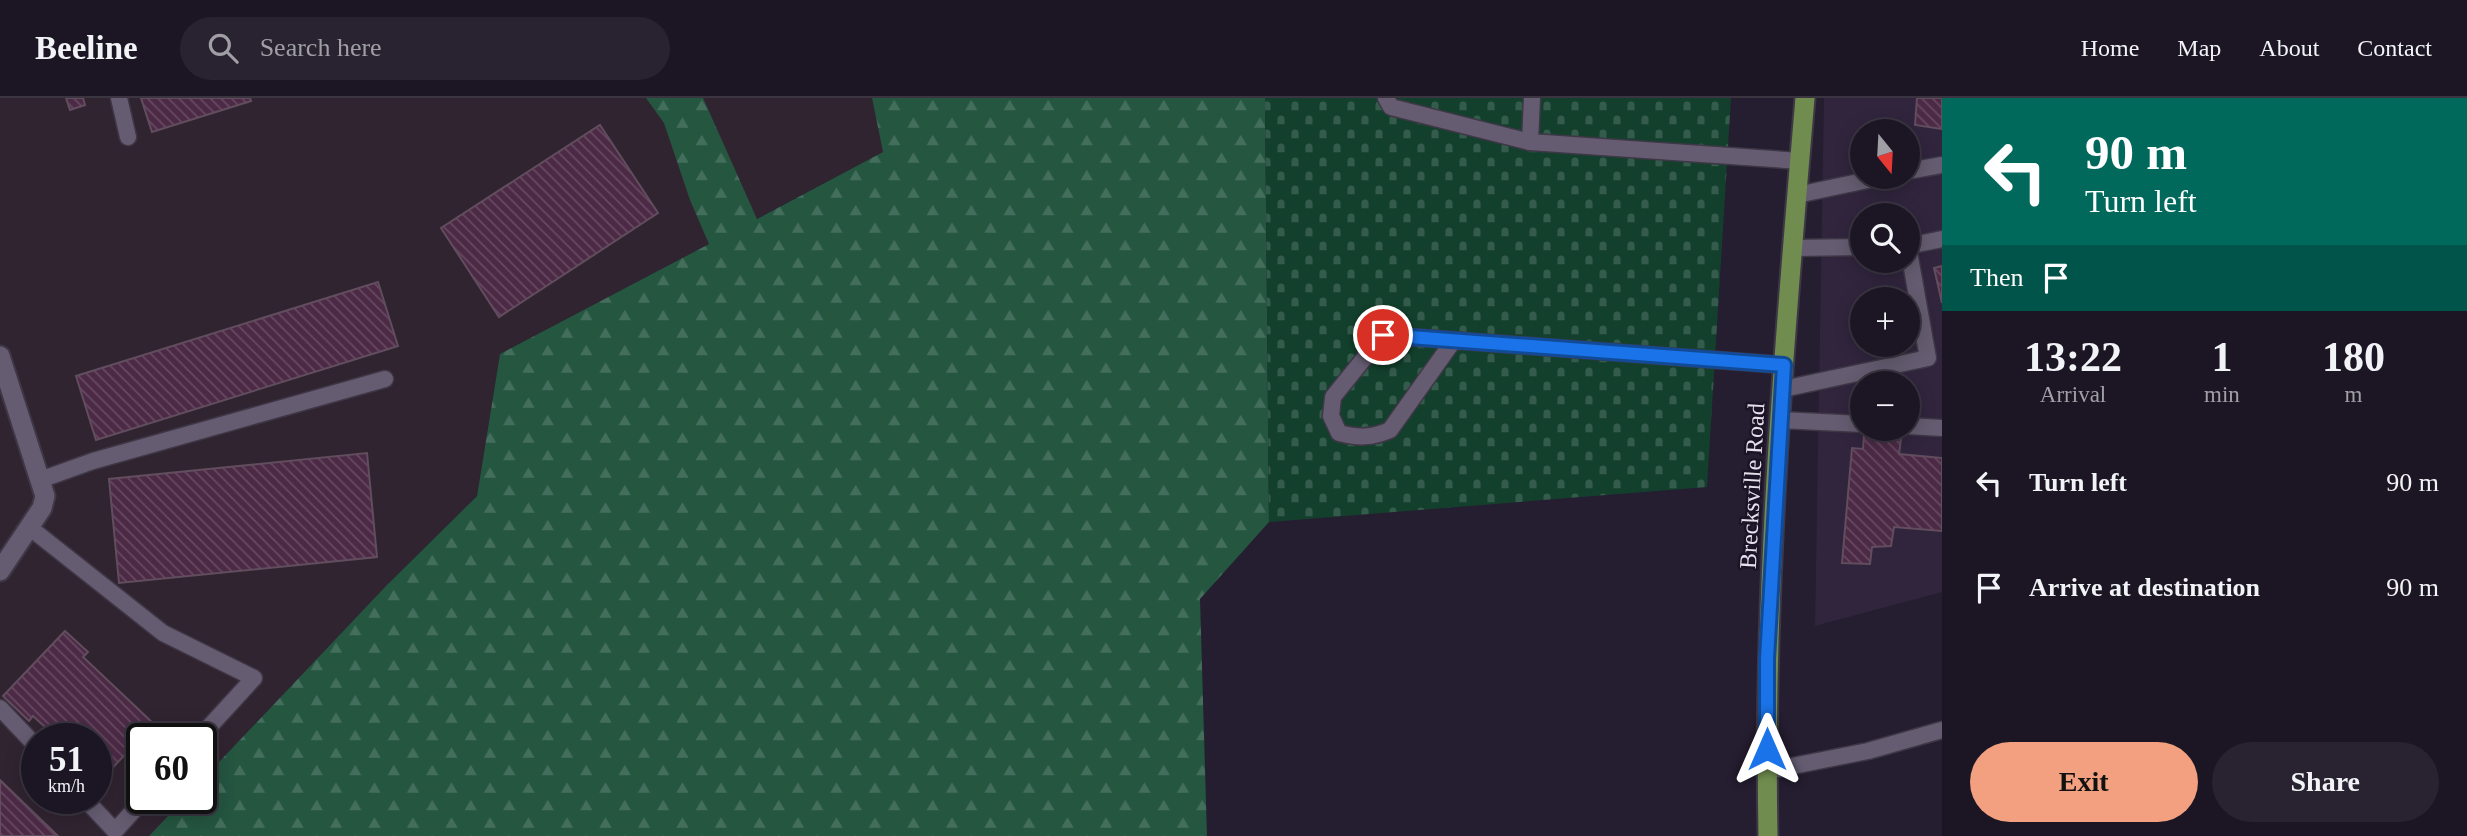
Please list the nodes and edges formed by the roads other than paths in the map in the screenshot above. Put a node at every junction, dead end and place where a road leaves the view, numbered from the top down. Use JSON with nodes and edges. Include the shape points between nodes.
{"nodes":[{"id":1,"x":119,"y":98,"type":"edge"},
{"id":2,"x":1387,"y":98,"type":"edge"},
{"id":3,"x":1532,"y":98,"type":"edge"},
{"id":4,"x":1805,"y":98,"type":"edge"},
{"id":5,"x":128,"y":137,"type":"dead end"},
{"id":6,"x":1530,"y":142,"type":"junction"},
{"id":7,"x":1800,"y":161,"type":"junction"},
{"id":8,"x":1942,"y":165,"type":"edge"},
{"id":9,"x":1920,"y":169,"type":"edge"},
{"id":10,"x":1850,"y":184,"type":"edge"},
{"id":11,"x":1797,"y":195,"type":"junction"},
{"id":12,"x":1942,"y":239,"type":"edge"},
{"id":13,"x":1920,"y":244,"type":"edge"},
{"id":14,"x":1850,"y":247,"type":"edge"},
{"id":15,"x":1793,"y":248,"type":"junction"},
{"id":16,"x":1915,"y":273,"type":"edge"},
{"id":17,"x":1454,"y":340,"type":"junction"},
{"id":18,"x":0,"y":356,"type":"edge"},
{"id":19,"x":1935,"y":357,"type":"edge"},
{"id":20,"x":1784,"y":365,"type":"junction"},
{"id":21,"x":385,"y":379,"type":"dead end"},
{"id":22,"x":1783,"y":388,"type":"junction"},
{"id":23,"x":1780,"y":420,"type":"junction"},
{"id":24,"x":1850,"y":423,"type":"edge"},
{"id":25,"x":1920,"y":427,"type":"edge"},
{"id":26,"x":1942,"y":428,"type":"edge"},
{"id":27,"x":40,"y":480,"type":"junction"},
{"id":28,"x":29,"y":527,"type":"junction"},
{"id":29,"x":0,"y":570,"type":"edge"},
{"id":30,"x":0,"y":708,"type":"edge"},
{"id":31,"x":213,"y":723,"type":"edge"},
{"id":32,"x":21,"y":730,"type":"edge"},
{"id":33,"x":1942,"y":730,"type":"edge"},
{"id":34,"x":1767,"y":771,"type":"junction"},
{"id":35,"x":100,"y":814,"type":"edge"},
{"id":36,"x":130,"y":814,"type":"edge"},
{"id":37,"x":1768,"y":836,"type":"edge"}],
"edges":[{"from":1,"to":5,"type":"lane"},
{"from":2,"to":6,"type":"lane","via":[[1391,107]]},
{"from":3,"to":6,"type":"lane"},
{"from":4,"to":7,"type":"main road","name":"Brecksville Road"},
{"from":6,"to":7,"type":"lane"},
{"from":7,"to":11,"type":"main road","name":"Brecksville Road"},
{"from":8,"to":9,"type":"lane"},
{"from":10,"to":11,"type":"lane"},
{"from":11,"to":15,"type":"main road","name":"Brecksville Road"},
{"from":12,"to":13,"type":"lane"},
{"from":14,"to":15,"type":"lane"},
{"from":15,"to":20,"type":"main road","name":"Brecksville Road"},
{"from":16,"to":19,"type":"lane"},
{"from":17,"to":17,"type":"lane","via":[[1383,335],[1334,397],[1331,416],[1339,433],[1375,437],[1390,430]]},
{"from":17,"to":20,"type":"lane"},
{"from":18,"to":27,"type":"street"},
{"from":19,"to":22,"type":"lane"},
{"from":20,"to":22,"type":"main road","name":"Brecksville Road"},
{"from":21,"to":27,"type":"lane","via":[[142,446]]},
{"from":22,"to":23,"type":"main road","name":"Brecksville Road"},
{"from":23,"to":24,"type":"lane"},
{"from":23,"to":34,"type":"main road","name":"Brecksville Road","via":[[1767,659]]},
{"from":25,"to":26,"type":"lane"},
{"from":27,"to":28,"type":"street","via":[[45,496]]},
{"from":28,"to":29,"type":"street"},
{"from":28,"to":31,"type":"lane","via":[[163,633],[254,678]]},
{"from":30,"to":32,"type":"lane"},
{"from":33,"to":34,"type":"lane","via":[[1868,751]]},
{"from":34,"to":37,"type":"main road","name":"Brecksville Road"},
{"from":35,"to":36,"type":"lane","via":[[115,831]]}]}
